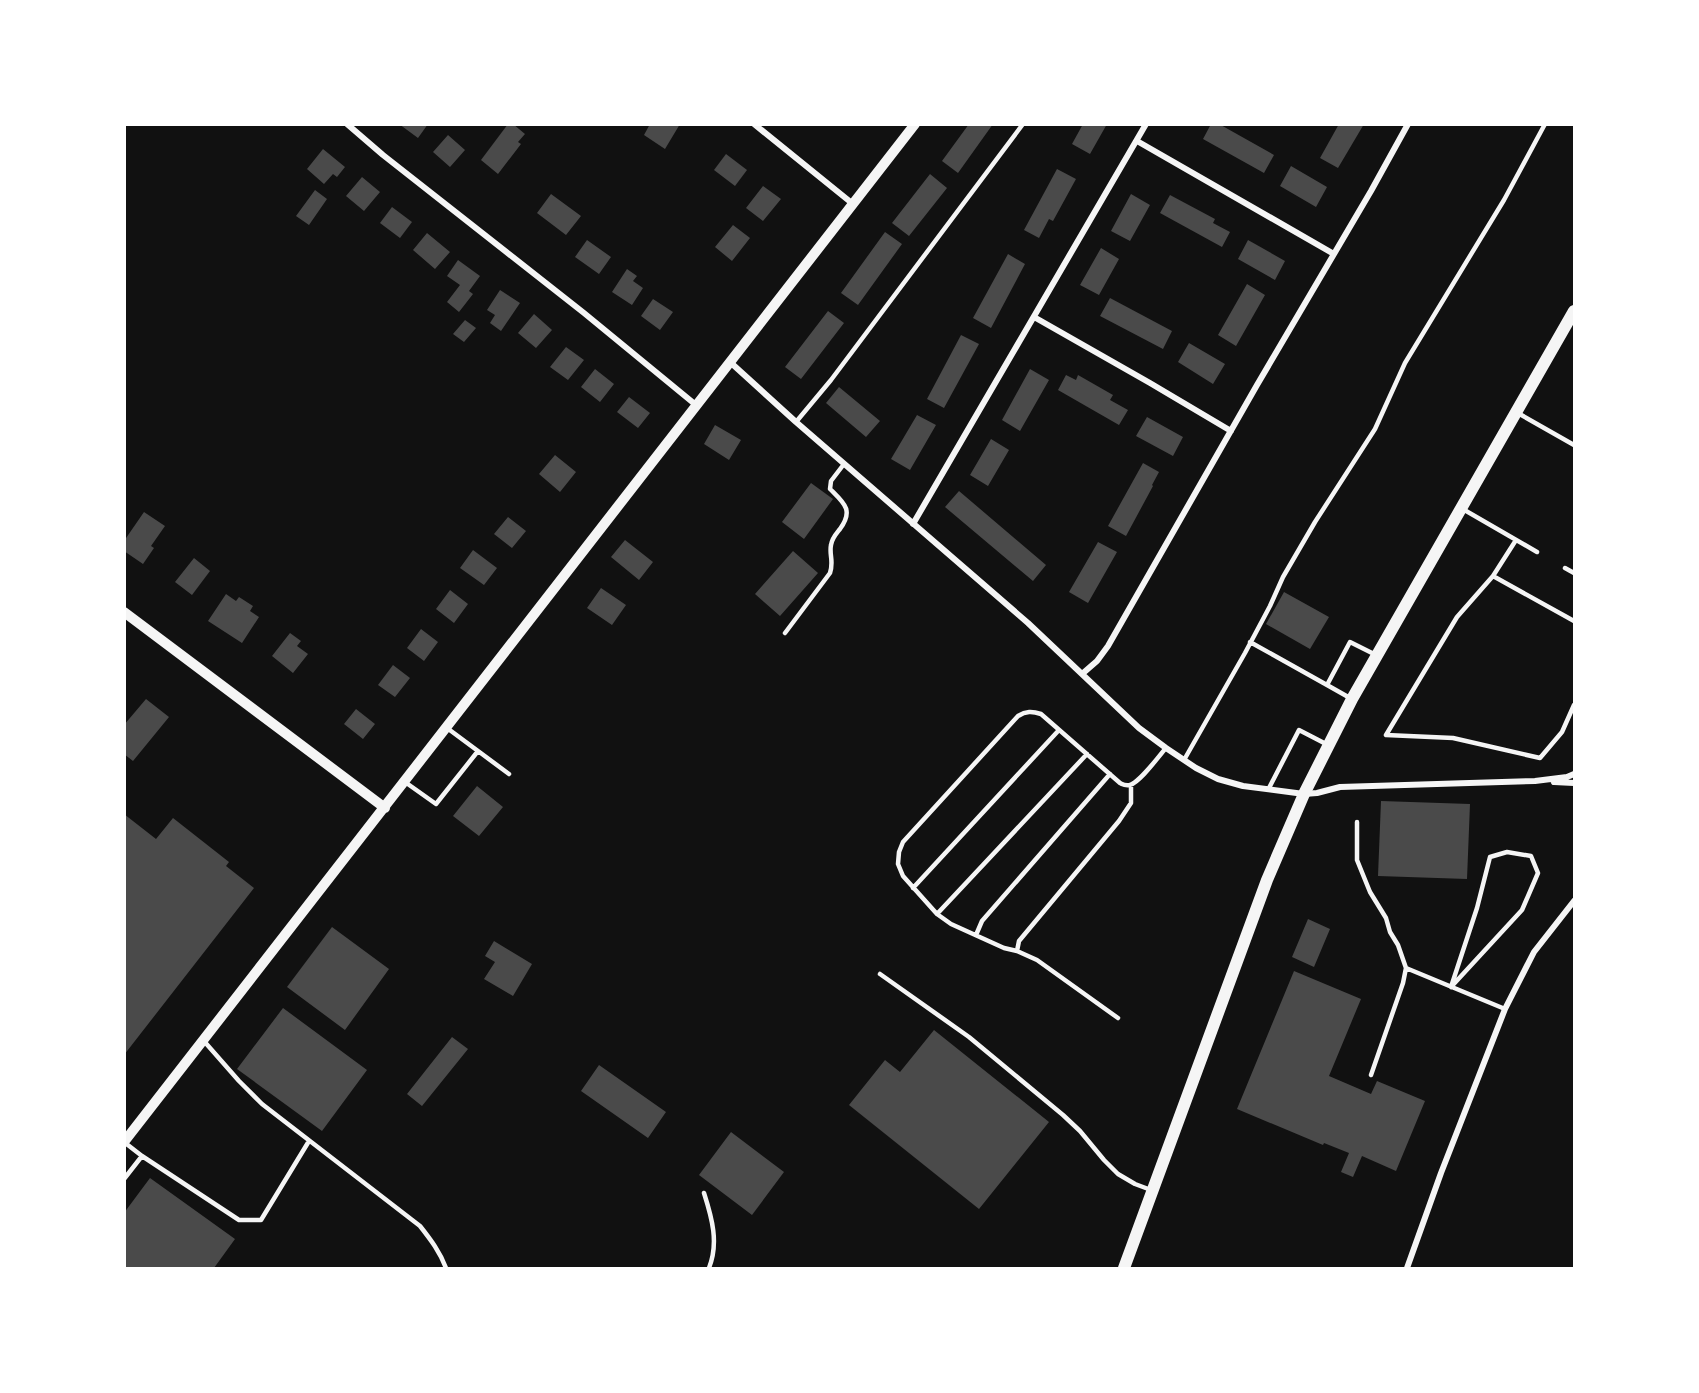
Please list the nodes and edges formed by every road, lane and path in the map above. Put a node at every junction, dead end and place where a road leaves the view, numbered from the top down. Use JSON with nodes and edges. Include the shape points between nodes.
{"nodes":[{"id":1,"x":347,"y":124,"type":"edge"},
{"id":2,"x":754,"y":124,"type":"edge"},
{"id":3,"x":915,"y":124,"type":"edge"},
{"id":4,"x":1023,"y":124,"type":"edge"},
{"id":5,"x":1146,"y":124,"type":"edge"},
{"id":6,"x":1408,"y":124,"type":"edge"},
{"id":7,"x":1545,"y":124,"type":"edge"},
{"id":8,"x":1137,"y":141,"type":"junction"},
{"id":9,"x":854,"y":204,"type":"junction"},
{"id":10,"x":1334,"y":254,"type":"junction"},
{"id":11,"x":1575,"y":311,"type":"edge"},
{"id":12,"x":1034,"y":317,"type":"junction"},
{"id":13,"x":730,"y":362,"type":"junction"},
{"id":14,"x":696,"y":405,"type":"junction"},
{"id":15,"x":1516,"y":412,"type":"junction"},
{"id":16,"x":796,"y":422,"type":"junction"},
{"id":17,"x":1231,"y":431,"type":"junction"},
{"id":18,"x":1575,"y":445,"type":"edge"},
{"id":19,"x":844,"y":464,"type":"junction"},
{"id":20,"x":1461,"y":508,"type":"junction"},
{"id":21,"x":913,"y":524,"type":"junction"},
{"id":22,"x":1516,"y":540,"type":"junction"},
{"id":23,"x":1537,"y":552,"type":"dead end"},
{"id":24,"x":1565,"y":568,"type":"dead end"},
{"id":25,"x":1575,"y":573,"type":"edge"},
{"id":26,"x":1493,"y":576,"type":"junction"},
{"id":27,"x":124,"y":612,"type":"edge"},
{"id":28,"x":1575,"y":621,"type":"edge"},
{"id":29,"x":785,"y":633,"type":"dead end"},
{"id":30,"x":1250,"y":642,"type":"junction"},
{"id":31,"x":1377,"y":656,"type":"junction"},
{"id":32,"x":1082,"y":674,"type":"junction"},
{"id":33,"x":1327,"y":684,"type":"junction"},
{"id":34,"x":1352,"y":699,"type":"junction"},
{"id":35,"x":1575,"y":705,"type":"edge"},
{"id":36,"x":447,"y":728,"type":"junction"},
{"id":37,"x":1059,"y":730,"type":"junction"},
{"id":38,"x":1328,"y":745,"type":"junction"},
{"id":39,"x":1166,"y":748,"type":"junction"},
{"id":40,"x":478,"y":751,"type":"junction"},
{"id":41,"x":1087,"y":754,"type":"junction"},
{"id":42,"x":1184,"y":760,"type":"junction"},
{"id":43,"x":509,"y":774,"type":"dead end"},
{"id":44,"x":1110,"y":774,"type":"junction"},
{"id":45,"x":1575,"y":774,"type":"edge"},
{"id":46,"x":1535,"y":781,"type":"junction"},
{"id":47,"x":405,"y":782,"type":"junction"},
{"id":48,"x":1575,"y":783,"type":"edge"},
{"id":49,"x":1131,"y":785,"type":"junction"},
{"id":50,"x":1269,"y":788,"type":"junction"},
{"id":51,"x":1304,"y":794,"type":"junction"},
{"id":52,"x":385,"y":808,"type":"junction"},
{"id":53,"x":1357,"y":822,"type":"dead end"},
{"id":54,"x":913,"y":888,"type":"junction"},
{"id":55,"x":1575,"y":902,"type":"edge"},
{"id":56,"x":937,"y":914,"type":"junction"},
{"id":57,"x":976,"y":935,"type":"junction"},
{"id":58,"x":1017,"y":951,"type":"junction"},
{"id":59,"x":1406,"y":969,"type":"junction"},
{"id":60,"x":880,"y":974,"type":"dead end"},
{"id":61,"x":1451,"y":987,"type":"junction"},
{"id":62,"x":1505,"y":1009,"type":"junction"},
{"id":63,"x":1118,"y":1018,"type":"dead end"},
{"id":64,"x":203,"y":1040,"type":"junction"},
{"id":65,"x":1371,"y":1075,"type":"dead end"},
{"id":66,"x":309,"y":1141,"type":"junction"},
{"id":67,"x":124,"y":1142,"type":"edge"},
{"id":68,"x":142,"y":1156,"type":"junction"},
{"id":69,"x":124,"y":1179,"type":"edge"},
{"id":70,"x":1153,"y":1191,"type":"junction"},
{"id":71,"x":704,"y":1193,"type":"dead end"},
{"id":72,"x":446,"y":1269,"type":"edge"},
{"id":73,"x":709,"y":1269,"type":"edge"},
{"id":74,"x":1124,"y":1269,"type":"edge"},
{"id":75,"x":1407,"y":1269,"type":"edge"}],
"edges":[{"from":1,"to":14,"type":"street"},
{"from":2,"to":9,"type":"street"},
{"from":3,"to":9,"type":"street"},
{"from":4,"to":16,"type":"lane"},
{"from":5,"to":8,"type":"street"},
{"from":6,"to":10,"type":"street"},
{"from":7,"to":30,"type":"lane","via":[[1504,200],[1405,363],[1375,429],[1283,577]]},
{"from":8,"to":10,"type":"street"},
{"from":8,"to":12,"type":"street"},
{"from":9,"to":13,"type":"street"},
{"from":10,"to":17,"type":"street"},
{"from":11,"to":15,"type":"main road"},
{"from":12,"to":17,"type":"street"},
{"from":12,"to":21,"type":"street"},
{"from":13,"to":14,"type":"street"},
{"from":13,"to":16,"type":"street"},
{"from":14,"to":36,"type":"street"},
{"from":15,"to":18,"type":"lane"},
{"from":15,"to":20,"type":"main road"},
{"from":16,"to":19,"type":"street"},
{"from":17,"to":32,"type":"street","via":[[1108,646]]},
{"from":19,"to":21,"type":"street"},
{"from":19,"to":29,"type":"lane","via":[[831,481],[830,489],[847,512],[830,547],[830,573]]},
{"from":20,"to":22,"type":"lane"},
{"from":20,"to":31,"type":"main road"},
{"from":21,"to":32,"type":"street"},
{"from":22,"to":23,"type":"lane"},
{"from":22,"to":26,"type":"lane"},
{"from":24,"to":25,"type":"lane"},
{"from":26,"to":28,"type":"lane"},
{"from":26,"to":35,"type":"lane","via":[[1457,617],[1386,735],[1453,738],[1540,758],[1562,732]]},
{"from":27,"to":52,"type":"street"},
{"from":30,"to":33,"type":"lane"},
{"from":30,"to":42,"type":"lane"},
{"from":31,"to":33,"type":"lane","via":[[1350,642]]},
{"from":31,"to":34,"type":"main road"},
{"from":32,"to":39,"type":"street"},
{"from":33,"to":34,"type":"lane"},
{"from":34,"to":38,"type":"main road"},
{"from":36,"to":40,"type":"lane"},
{"from":36,"to":47,"type":"street"},
{"from":37,"to":41,"type":"lane"},
{"from":37,"to":54,"type":"lane"},
{"from":37,"to":54,"type":"lane","via":[[1033,711],[1018,716],[903,842],[898,864]]},
{"from":38,"to":50,"type":"lane","via":[[1299,729]]},
{"from":38,"to":51,"type":"main road"},
{"from":39,"to":42,"type":"street"},
{"from":39,"to":49,"type":"lane"},
{"from":40,"to":43,"type":"lane"},
{"from":40,"to":47,"type":"lane","via":[[436,804]]},
{"from":41,"to":44,"type":"lane"},
{"from":41,"to":56,"type":"lane"},
{"from":42,"to":50,"type":"street","via":[[1218,778],[1243,786]]},
{"from":44,"to":49,"type":"lane","via":[[1120,783]]},
{"from":44,"to":57,"type":"lane","via":[[982,921]]},
{"from":45,"to":46,"type":"street"},
{"from":46,"to":48,"type":"street"},
{"from":46,"to":51,"type":"street","via":[[1340,787]]},
{"from":47,"to":52,"type":"street"},
{"from":49,"to":58,"type":"lane","via":[[1131,803],[1119,821],[1019,941]]},
{"from":50,"to":51,"type":"street"},
{"from":51,"to":70,"type":"main road","via":[[1267,880]]},
{"from":52,"to":64,"type":"street"},
{"from":53,"to":59,"type":"lane","via":[[1361,873],[1386,918]]},
{"from":54,"to":56,"type":"lane"},
{"from":55,"to":62,"type":"street","via":[[1534,952]]},
{"from":56,"to":57,"type":"lane"},
{"from":57,"to":58,"type":"lane"},
{"from":58,"to":63,"type":"lane","via":[[1036,960]]},
{"from":59,"to":61,"type":"lane"},
{"from":59,"to":65,"type":"lane"},
{"from":60,"to":70,"type":"lane","via":[[969,1037],[1063,1115],[1118,1174]]},
{"from":61,"to":61,"type":"lane","via":[[1522,910],[1538,873],[1531,856],[1507,852],[1490,858]]},
{"from":61,"to":62,"type":"lane"},
{"from":62,"to":75,"type":"street"},
{"from":64,"to":66,"type":"lane","via":[[262,1104]]},
{"from":64,"to":67,"type":"street"},
{"from":66,"to":68,"type":"lane","via":[[261,1220],[239,1220]]},
{"from":66,"to":72,"type":"lane","via":[[420,1226]]},
{"from":67,"to":68,"type":"lane"},
{"from":68,"to":69,"type":"lane"},
{"from":70,"to":74,"type":"main road"},
{"from":71,"to":73,"type":"lane","via":[[714,1231]]}]}
